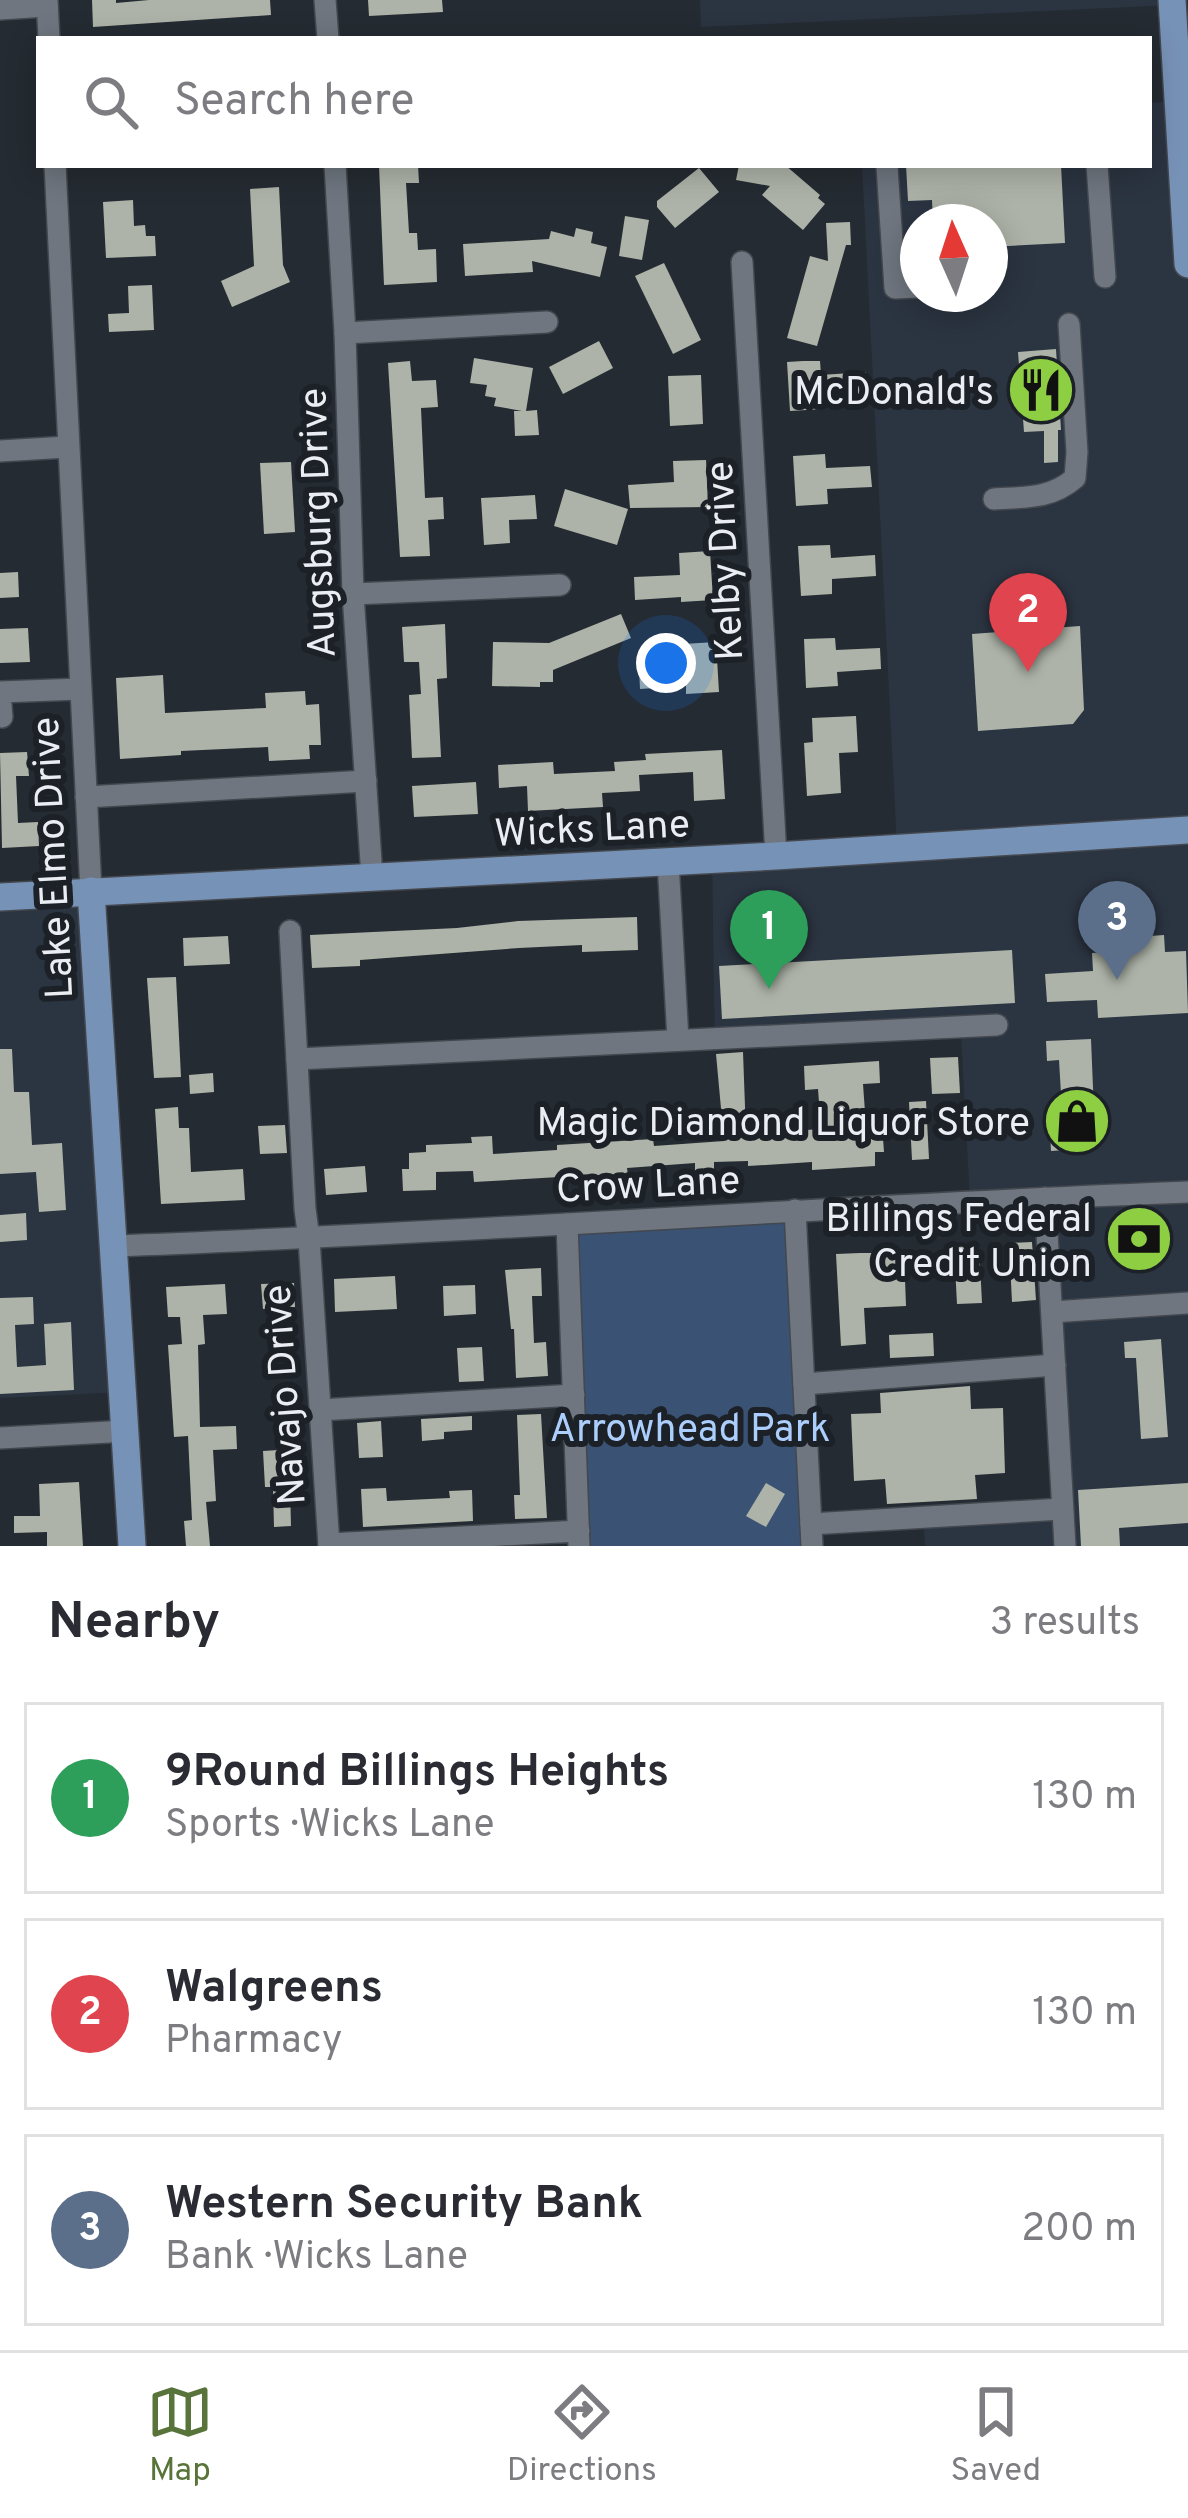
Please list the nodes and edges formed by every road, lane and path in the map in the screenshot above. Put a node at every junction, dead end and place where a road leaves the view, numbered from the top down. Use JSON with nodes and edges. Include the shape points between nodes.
{"nodes":[{"id":1,"x":326,"y":0,"type":"edge"},
{"id":2,"x":1172,"y":0,"type":"edge"},
{"id":3,"x":47,"y":3,"type":"edge"},
{"id":4,"x":0,"y":9,"type":"edge"},
{"id":5,"x":49,"y":36,"type":"edge"},
{"id":6,"x":328,"y":36,"type":"edge"},
{"id":7,"x":55,"y":168,"type":"edge"},
{"id":8,"x":335,"y":168,"type":"edge"},
{"id":9,"x":887,"y":168,"type":"edge"},
{"id":10,"x":1097,"y":168,"type":"edge"},
{"id":11,"x":742,"y":262,"type":"dead end"},
{"id":12,"x":1188,"y":264,"type":"edge"},
{"id":13,"x":1105,"y":277,"type":"dead end"},
{"id":14,"x":900,"y":289,"type":"edge"},
{"id":15,"x":547,"y":322,"type":"dead end"},
{"id":16,"x":1069,"y":324,"type":"dead end"},
{"id":17,"x":345,"y":332,"type":"junction"},
{"id":18,"x":68,"y":447,"type":"junction"},
{"id":19,"x":0,"y":451,"type":"edge"},
{"id":20,"x":994,"y":499,"type":"dead end"},
{"id":21,"x":560,"y":585,"type":"dead end"},
{"id":22,"x":353,"y":594,"type":"junction"},
{"id":23,"x":80,"y":689,"type":"junction"},
{"id":24,"x":2,"y":717,"type":"edge"},
{"id":25,"x":366,"y":781,"type":"junction"},
{"id":26,"x":86,"y":796,"type":"junction"},
{"id":27,"x":1188,"y":830,"type":"edge"},
{"id":28,"x":776,"y":856,"type":"junction"},
{"id":29,"x":668,"y":861,"type":"junction"},
{"id":30,"x":372,"y":878,"type":"junction"},
{"id":31,"x":91,"y":891,"type":"junction"},
{"id":32,"x":0,"y":897,"type":"edge"},
{"id":33,"x":290,"y":931,"type":"dead end"},
{"id":34,"x":997,"y":1025,"type":"dead end"},
{"id":35,"x":678,"y":1040,"type":"junction"},
{"id":36,"x":297,"y":1059,"type":"junction"},
{"id":37,"x":1188,"y":1192,"type":"edge"},
{"id":38,"x":1046,"y":1198,"type":"junction"},
{"id":39,"x":795,"y":1210,"type":"junction"},
{"id":40,"x":567,"y":1224,"type":"junction"},
{"id":41,"x":309,"y":1239,"type":"junction"},
{"id":42,"x":112,"y":1246,"type":"junction"},
{"id":43,"x":1188,"y":1304,"type":"edge"},
{"id":44,"x":1052,"y":1312,"type":"junction"},
{"id":45,"x":1055,"y":1365,"type":"junction"},
{"id":46,"x":804,"y":1384,"type":"junction"},
{"id":47,"x":574,"y":1396,"type":"junction"},
{"id":48,"x":320,"y":1410,"type":"junction"},
{"id":49,"x":127,"y":1431,"type":"junction"},
{"id":50,"x":0,"y":1438,"type":"edge"},
{"id":51,"x":1062,"y":1508,"type":"junction"},
{"id":52,"x":812,"y":1535,"type":"edge"},
{"id":53,"x":579,"y":1539,"type":"edge"},
{"id":54,"x":329,"y":1545,"type":"edge"},
{"id":55,"x":133,"y":1546,"type":"edge"},
{"id":56,"x":1065,"y":1546,"type":"edge"}],
"edges":[{"from":1,"to":6,"type":"street"},
{"from":2,"to":12,"type":"main road"},
{"from":3,"to":4,"type":"street"},
{"from":3,"to":5,"type":"street"},
{"from":7,"to":18,"type":"street","name":"Lake Elmo Drive"},
{"from":8,"to":17,"type":"street","name":"Augsburg Drive"},
{"from":9,"to":14,"type":"street"},
{"from":10,"to":13,"type":"street"},
{"from":11,"to":28,"type":"street","name":"Kelby Drive"},
{"from":15,"to":17,"type":"street"},
{"from":16,"to":20,"type":"street","via":[[1075,478],[1045,496]]},
{"from":17,"to":22,"type":"street","name":"Augsburg Drive"},
{"from":18,"to":19,"type":"street"},
{"from":18,"to":23,"type":"street","name":"Lake Elmo Drive"},
{"from":21,"to":22,"type":"street"},
{"from":22,"to":25,"type":"street","name":"Augsburg Drive"},
{"from":23,"to":24,"type":"street","via":[[0,692]]},
{"from":23,"to":26,"type":"street","name":"Lake Elmo Drive"},
{"from":25,"to":26,"type":"street"},
{"from":25,"to":30,"type":"street","name":"Augsburg Drive"},
{"from":26,"to":31,"type":"street","name":"Lake Elmo Drive"},
{"from":27,"to":28,"type":"main road","name":"Wicks Lane"},
{"from":28,"to":29,"type":"main road","name":"Wicks Lane"},
{"from":29,"to":30,"type":"main road","name":"Wicks Lane"},
{"from":29,"to":35,"type":"street"},
{"from":30,"to":31,"type":"main road","name":"Wicks Lane"},
{"from":31,"to":32,"type":"main road","name":"Wicks Lane"},
{"from":31,"to":42,"type":"main road","name":"Lake Elmo Drive"},
{"from":33,"to":36,"type":"street","name":"Navajo Drive"},
{"from":34,"to":35,"type":"street"},
{"from":35,"to":36,"type":"street"},
{"from":36,"to":41,"type":"street","name":"Navajo Drive"},
{"from":37,"to":38,"type":"street","name":"Crow Lane"},
{"from":38,"to":39,"type":"street","name":"Crow Lane"},
{"from":38,"to":44,"type":"street"},
{"from":39,"to":40,"type":"street","name":"Crow Lane"},
{"from":39,"to":46,"type":"street"},
{"from":40,"to":41,"type":"street","name":"Crow Lane"},
{"from":40,"to":47,"type":"street"},
{"from":41,"to":42,"type":"street","name":"Crow Lane"},
{"from":41,"to":48,"type":"street","name":"Navajo Drive"},
{"from":42,"to":49,"type":"main road","name":"Lake Elmo Drive"},
{"from":43,"to":44,"type":"street"},
{"from":44,"to":45,"type":"street"},
{"from":45,"to":46,"type":"street"},
{"from":45,"to":51,"type":"street"},
{"from":46,"to":52,"type":"street"},
{"from":47,"to":48,"type":"street"},
{"from":47,"to":53,"type":"street"},
{"from":48,"to":54,"type":"street","name":"Navajo Drive"},
{"from":49,"to":50,"type":"street"},
{"from":49,"to":55,"type":"main road","name":"Lake Elmo Drive"},
{"from":51,"to":52,"type":"street"},
{"from":51,"to":56,"type":"street"},
{"from":53,"to":54,"type":"street"}]}
